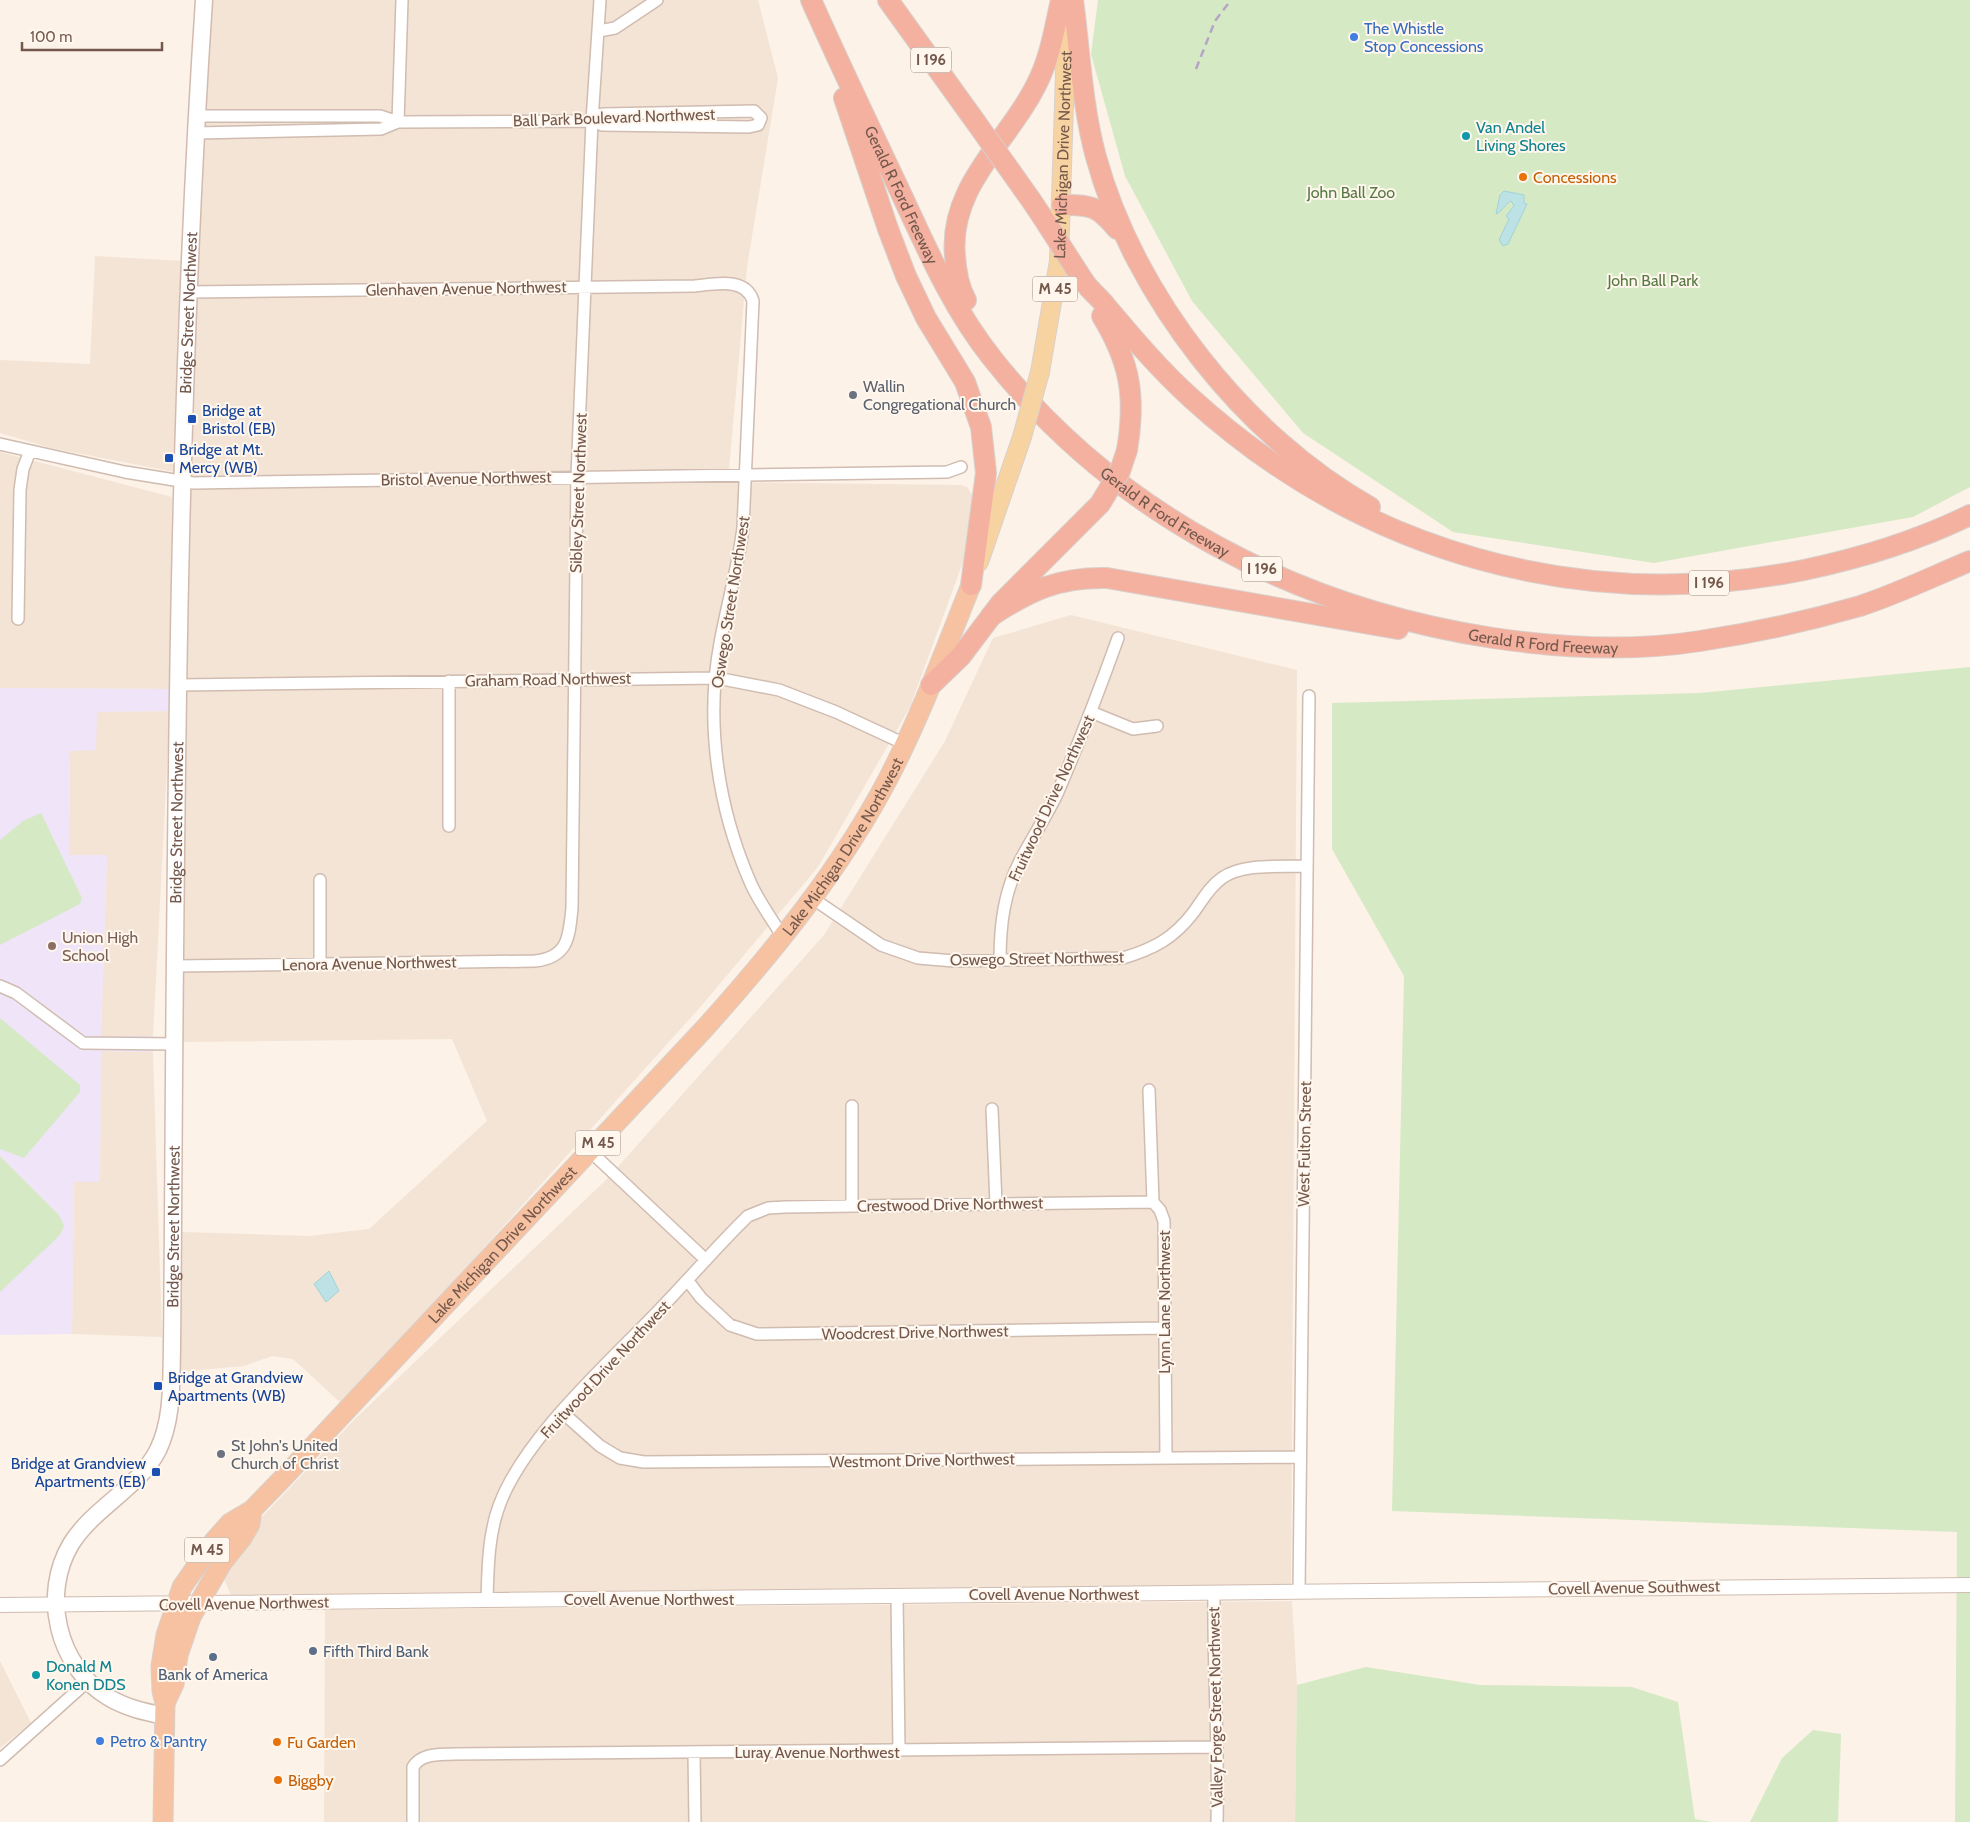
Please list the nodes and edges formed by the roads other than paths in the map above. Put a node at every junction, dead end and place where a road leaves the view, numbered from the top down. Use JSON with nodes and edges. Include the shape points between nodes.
{"nodes":[{"id":1,"x":204,"y":0,"type":"edge"},
{"id":2,"x":402,"y":0,"type":"edge"},
{"id":3,"x":600,"y":0,"type":"edge"},
{"id":4,"x":657,"y":0,"type":"edge"},
{"id":5,"x":888,"y":0,"type":"edge"},
{"id":6,"x":1061,"y":0,"type":"edge"},
{"id":7,"x":1068,"y":0,"type":"edge"},
{"id":8,"x":1073,"y":0,"type":"edge"},
{"id":9,"x":814,"y":7,"type":"edge"},
{"id":10,"x":599,"y":31,"type":"junction"},
{"id":11,"x":197,"y":116,"type":"junction"},
{"id":12,"x":761,"y":118,"type":"dead end"},
{"id":13,"x":592,"y":121,"type":"junction"},
{"id":14,"x":398,"y":122,"type":"junction"},
{"id":15,"x":195,"y":133,"type":"junction"},
{"id":16,"x":1062,"y":205,"type":"junction"},
{"id":17,"x":1129,"y":244,"type":"junction"},
{"id":18,"x":1085,"y":282,"type":"junction"},
{"id":19,"x":586,"y":286,"type":"junction"},
{"id":20,"x":743,"y":287,"type":"joint"},
{"id":21,"x":189,"y":292,"type":"junction"},
{"id":22,"x":1013,"y":383,"type":"junction"},
{"id":23,"x":0,"y":444,"type":"edge"},
{"id":24,"x":30,"y":451,"type":"junction"},
{"id":25,"x":961,"y":467,"type":"dead end"},
{"id":26,"x":746,"y":475,"type":"junction"},
{"id":27,"x":577,"y":476,"type":"junction"},
{"id":28,"x":181,"y":481,"type":"junction"},
{"id":29,"x":1970,"y":515,"type":"edge"},
{"id":30,"x":1441,"y":548,"type":"junction"},
{"id":31,"x":1970,"y":561,"type":"edge"},
{"id":32,"x":971,"y":585,"type":"junction"},
{"id":33,"x":991,"y":616,"type":"junction"},
{"id":34,"x":18,"y":619,"type":"dead end"},
{"id":35,"x":1118,"y":638,"type":"dead end"},
{"id":36,"x":1526,"y":643,"type":"junction"},
{"id":37,"x":717,"y":678,"type":"junction"},
{"id":38,"x":574,"y":679,"type":"junction"},
{"id":39,"x":449,"y":681,"type":"junction"},
{"id":40,"x":179,"y":684,"type":"junction"},
{"id":41,"x":931,"y":684,"type":"junction"},
{"id":42,"x":1308,"y":696,"type":"dead end"},
{"id":43,"x":1092,"y":712,"type":"junction"},
{"id":44,"x":1157,"y":726,"type":"dead end"},
{"id":45,"x":905,"y":744,"type":"junction"},
{"id":46,"x":449,"y":826,"type":"dead end"},
{"id":47,"x":1305,"y":866,"type":"junction"},
{"id":48,"x":320,"y":880,"type":"dead end"},
{"id":49,"x":812,"y":898,"type":"junction"},
{"id":50,"x":782,"y":936,"type":"junction"},
{"id":51,"x":560,"y":952,"type":"joint"},
{"id":52,"x":1000,"y":960,"type":"junction"},
{"id":53,"x":320,"y":963,"type":"junction"},
{"id":54,"x":176,"y":966,"type":"junction"},
{"id":55,"x":0,"y":986,"type":"edge"},
{"id":56,"x":175,"y":1044,"type":"junction"},
{"id":57,"x":1149,"y":1090,"type":"dead end"},
{"id":58,"x":852,"y":1106,"type":"dead end"},
{"id":59,"x":992,"y":1109,"type":"dead end"},
{"id":60,"x":590,"y":1151,"type":"junction"},
{"id":61,"x":1153,"y":1202,"type":"junction"},
{"id":62,"x":996,"y":1203,"type":"junction"},
{"id":63,"x":852,"y":1206,"type":"junction"},
{"id":64,"x":748,"y":1216,"type":"joint"},
{"id":65,"x":706,"y":1260,"type":"junction"},
{"id":66,"x":688,"y":1281,"type":"junction"},
{"id":67,"x":1163,"y":1328,"type":"junction"},
{"id":68,"x":562,"y":1412,"type":"junction"},
{"id":69,"x":1166,"y":1457,"type":"junction"},
{"id":70,"x":1300,"y":1457,"type":"junction"},
{"id":71,"x":252,"y":1510,"type":"junction"},
{"id":72,"x":1970,"y":1585,"type":"edge"},
{"id":73,"x":1298,"y":1592,"type":"junction"},
{"id":74,"x":1214,"y":1593,"type":"junction"},
{"id":75,"x":897,"y":1595,"type":"junction"},
{"id":76,"x":487,"y":1600,"type":"junction"},
{"id":77,"x":176,"y":1603,"type":"junction"},
{"id":78,"x":198,"y":1603,"type":"junction"},
{"id":79,"x":55,"y":1604,"type":"junction"},
{"id":80,"x":0,"y":1605,"type":"edge"},
{"id":81,"x":88,"y":1681,"type":"junction"},
{"id":82,"x":165,"y":1709,"type":"junction"},
{"id":83,"x":1217,"y":1747,"type":"junction"},
{"id":84,"x":899,"y":1751,"type":"junction"},
{"id":85,"x":694,"y":1753,"type":"junction"},
{"id":86,"x":0,"y":1760,"type":"edge"},
{"id":87,"x":163,"y":1822,"type":"edge"},
{"id":88,"x":413,"y":1822,"type":"edge"},
{"id":89,"x":695,"y":1822,"type":"edge"},
{"id":90,"x":1217,"y":1822,"type":"edge"}],
"edges":[{"from":1,"to":11,"type":"main road","name":"Bridge Street Northwest"},
{"from":2,"to":14,"type":"street"},
{"from":3,"to":10,"type":"street","name":"Sibley Street Northwest"},
{"from":4,"to":10,"type":"street","via":[[615,28]]},
{"from":5,"to":18,"type":"highway","number":"I 196","bridge":true,"via":[[1031,200]]},
{"from":6,"to":22,"type":"highway","via":[[1040,77],[974,178],[963,199],[955,231],[956,275],[964,296]]},
{"from":7,"to":16,"type":"main road","name":"Lake Michigan Drive Northwest"},
{"from":8,"to":17,"type":"highway","via":[[1088,126],[1106,190]]},
{"from":9,"to":22,"type":"highway","name":"Gerald R Ford Freeway","number":"I 196","via":[[937,270],[965,320]]},
{"from":9,"to":32,"type":"highway","via":[[906,276],[926,318],[964,382],[982,427],[986,473]]},
{"from":10,"to":13,"type":"street","name":"Sibley Street Northwest"},
{"from":11,"to":14,"type":"street","via":[[380,116]]},
{"from":11,"to":15,"type":"main road","name":"Bridge Street Northwest"},
{"from":12,"to":13,"type":"street","name":"Ball Park Boulevard Northwest","via":[[758,125],[749,127],[602,125]]},
{"from":13,"to":14,"type":"street","name":"Ball Park Boulevard Northwest"},
{"from":13,"to":19,"type":"street","name":"Sibley Street Northwest"},
{"from":14,"to":15,"type":"street","name":"Ball Park Boulevard Northwest","via":[[380,129]]},
{"from":15,"to":21,"type":"main road","name":"Bridge Street Northwest"},
{"from":16,"to":17,"type":"highway","via":[[1080,204],[1100,210]]},
{"from":16,"to":32,"type":"main road","name":"Lake Michigan Drive Northwest","number":"M 45","bridge":true,"via":[[1059,261],[1040,372],[1022,437]]},
{"from":17,"to":30,"type":"highway","via":[[1163,304],[1205,364],[1247,410],[1292,452],[1330,481]]},
{"from":18,"to":30,"type":"highway","number":"I 196","via":[[1176,384],[1223,428],[1326,498],[1372,521]]},
{"from":18,"to":33,"type":"highway","bridge":true,"via":[[1124,356],[1132,407],[1127,450],[1120,471],[1100,504]]},
{"from":19,"to":20,"type":"street","name":"Glenhaven Avenue Northwest","via":[[720,284]]},
{"from":19,"to":21,"type":"street","name":"Glenhaven Avenue Northwest"},
{"from":19,"to":27,"type":"street","name":"Sibley Street Northwest"},
{"from":20,"to":26,"type":"street","name":"Oswego Street Northwest","via":[[753,301]]},
{"from":21,"to":28,"type":"main road","name":"Bridge Street Northwest"},
{"from":22,"to":36,"type":"highway","name":"Gerald R Ford Freeway","number":"I 196","via":[[1041,417],[1100,468],[1177,523],[1257,567],[1314,592],[1399,618],[1459,633]]},
{"from":23,"to":24,"type":"street","name":"Bristol Avenue Northwest"},
{"from":24,"to":28,"type":"street","name":"Bristol Avenue Northwest"},
{"from":24,"to":34,"type":"street","via":[[20,490]]},
{"from":25,"to":26,"type":"street","name":"Bristol Avenue Northwest","via":[[947,472]]},
{"from":26,"to":27,"type":"street","name":"Bristol Avenue Northwest"},
{"from":26,"to":37,"type":"street","name":"Oswego Street Northwest","via":[[740,556],[719,645]]},
{"from":27,"to":28,"type":"street","name":"Bristol Avenue Northwest"},
{"from":27,"to":38,"type":"street","name":"Sibley Street Northwest"},
{"from":28,"to":40,"type":"main road","name":"Bridge Street Northwest"},
{"from":29,"to":30,"type":"highway","number":"I 196","via":[[1894,546],[1835,564],[1718,583],[1603,583],[1500,566]]},
{"from":31,"to":36,"type":"highway","name":"Gerald R Ford Freeway","number":"I 196","via":[[1862,605],[1697,642],[1625,648]]},
{"from":32,"to":41,"type":"highway","name":"Lake Michigan Drive Northwest","number":"M 45"},
{"from":33,"to":36,"type":"highway","via":[[1032,591],[1056,582],[1107,578],[1491,646]]},
{"from":33,"to":41,"type":"highway","via":[[961,656]]},
{"from":35,"to":43,"type":"street","name":"Fruitwood Drive Northwest"},
{"from":37,"to":38,"type":"street","name":"Graham Road Northwest"},
{"from":37,"to":45,"type":"street","name":"Graham Road Northwest","via":[[778,690]]},
{"from":37,"to":50,"type":"street","name":"Oswego Street Northwest","via":[[715,757],[720,788],[752,886]]},
{"from":38,"to":39,"type":"street","name":"Graham Road Northwest"},
{"from":38,"to":51,"type":"street","name":"Sibley Street Northwest","via":[[572,908],[569,936]]},
{"from":39,"to":40,"type":"street","name":"Graham Road Northwest"},
{"from":39,"to":46,"type":"street"},
{"from":40,"to":54,"type":"main road","name":"Bridge Street Northwest"},
{"from":41,"to":45,"type":"highway","name":"Lake Michigan Drive Northwest","number":"M 45"},
{"from":42,"to":47,"type":"street","name":"West Fulton Street"},
{"from":43,"to":44,"type":"street","via":[[1133,729]]},
{"from":43,"to":52,"type":"street","name":"Fruitwood Drive Northwest","via":[[1055,797],[1019,862],[1006,897],[1000,926]]},
{"from":45,"to":49,"type":"highway","name":"Lake Michigan Drive Northwest","number":"M 45","via":[[858,829]]},
{"from":47,"to":52,"type":"street","name":"Oswego Street Northwest","via":[[1239,870],[1222,877],[1172,936],[1149,950],[1122,958]]},
{"from":47,"to":70,"type":"street","name":"West Fulton Street"},
{"from":48,"to":53,"type":"street"},
{"from":49,"to":50,"type":"highway","name":"Lake Michigan Drive Northwest","number":"M 45"},
{"from":49,"to":52,"type":"street","name":"Oswego Street Northwest","via":[[881,945],[898,952],[918,958],[954,961]]},
{"from":50,"to":60,"type":"highway","name":"Lake Michigan Drive Northwest","number":"M 45","via":[[736,993]]},
{"from":51,"to":53,"type":"street","name":"Lenora Avenue Northwest","via":[[547,960],[535,961]]},
{"from":53,"to":54,"type":"street","name":"Lenora Avenue Northwest"},
{"from":54,"to":56,"type":"main road","name":"Bridge Street Northwest"},
{"from":55,"to":56,"type":"street","via":[[16,993],[83,1043]]},
{"from":56,"to":79,"type":"main road","name":"Bridge Street Northwest","via":[[172,1349],[166,1423],[158,1448],[142,1474],[71,1544],[57,1575]]},
{"from":57,"to":61,"type":"street","name":"Lynn Lane Northwest"},
{"from":58,"to":63,"type":"street"},
{"from":59,"to":62,"type":"street"},
{"from":60,"to":65,"type":"street"},
{"from":60,"to":71,"type":"highway","name":"Lake Michigan Drive Northwest","number":"M 45"},
{"from":61,"to":62,"type":"street","name":"Crestwood Drive Northwest"},
{"from":61,"to":67,"type":"street","name":"Lynn Lane Northwest","via":[[1164,1222]]},
{"from":62,"to":63,"type":"street","name":"Crestwood Drive Northwest"},
{"from":63,"to":64,"type":"street","name":"Crestwood Drive Northwest","via":[[768,1208]]},
{"from":64,"to":65,"type":"street","name":"Fruitwood Drive Northwest"},
{"from":65,"to":66,"type":"street","name":"Fruitwood Drive Northwest"},
{"from":66,"to":67,"type":"street","name":"Woodcrest Drive Northwest","via":[[730,1325],[757,1334]]},
{"from":66,"to":68,"type":"street","name":"Fruitwood Drive Northwest"},
{"from":67,"to":69,"type":"street","name":"Lynn Lane Northwest"},
{"from":68,"to":69,"type":"street","name":"Westmont Drive Northwest","via":[[600,1446],[620,1458],[644,1462]]},
{"from":68,"to":76,"type":"street","name":"Fruitwood Drive Northwest","via":[[529,1453],[499,1506],[488,1562]]},
{"from":69,"to":70,"type":"street","name":"Westmont Drive Northwest"},
{"from":70,"to":73,"type":"street","name":"West Fulton Street"},
{"from":71,"to":77,"type":"highway","name":"Lake Michigan Drive Northwest","number":"M 45","via":[[230,1523],[214,1541],[186,1579]]},
{"from":71,"to":78,"type":"highway","name":"Lake Michigan Drive Northwest","number":"M 45","via":[[250,1524],[242,1538],[222,1563]]},
{"from":72,"to":73,"type":"street","name":"Covell Avenue Southwest"},
{"from":73,"to":74,"type":"street","name":"Covell Avenue Northwest"},
{"from":74,"to":75,"type":"street","name":"Covell Avenue Northwest"},
{"from":74,"to":83,"type":"street","name":"Valley Forge Street Northwest"},
{"from":75,"to":76,"type":"street","name":"Covell Avenue Northwest"},
{"from":75,"to":84,"type":"street"},
{"from":76,"to":78,"type":"street","name":"Covell Avenue Northwest"},
{"from":77,"to":78,"type":"street","name":"Covell Avenue Northwest"},
{"from":77,"to":79,"type":"street","name":"Covell Avenue Northwest"},
{"from":77,"to":82,"type":"highway","name":"Lake Michigan Drive Northwest","number":"M 45","via":[[160,1666]]},
{"from":78,"to":82,"type":"highway","name":"Lake Michigan Drive Northwest","number":"M 45","via":[[180,1646],[174,1684]]},
{"from":79,"to":80,"type":"street","name":"Covell Avenue Northwest"},
{"from":79,"to":81,"type":"main road","name":"Bridge Street Northwest","via":[[67,1652]]},
{"from":81,"to":82,"type":"main road","name":"Bridge Street Northwest","via":[[107,1697],[132,1708]]},
{"from":81,"to":86,"type":"street"},
{"from":82,"to":87,"type":"highway","name":"Lake Michigan Drive Northwest","number":"M 45"},
{"from":83,"to":84,"type":"street","name":"Luray Avenue Northwest"},
{"from":83,"to":90,"type":"street","name":"Valley Forge Street Northwest"},
{"from":84,"to":85,"type":"street","name":"Luray Avenue Northwest"},
{"from":85,"to":88,"type":"street","name":"Luray Avenue Northwest","via":[[426,1756],[417,1760],[414,1767]]},
{"from":85,"to":89,"type":"street"}]}
